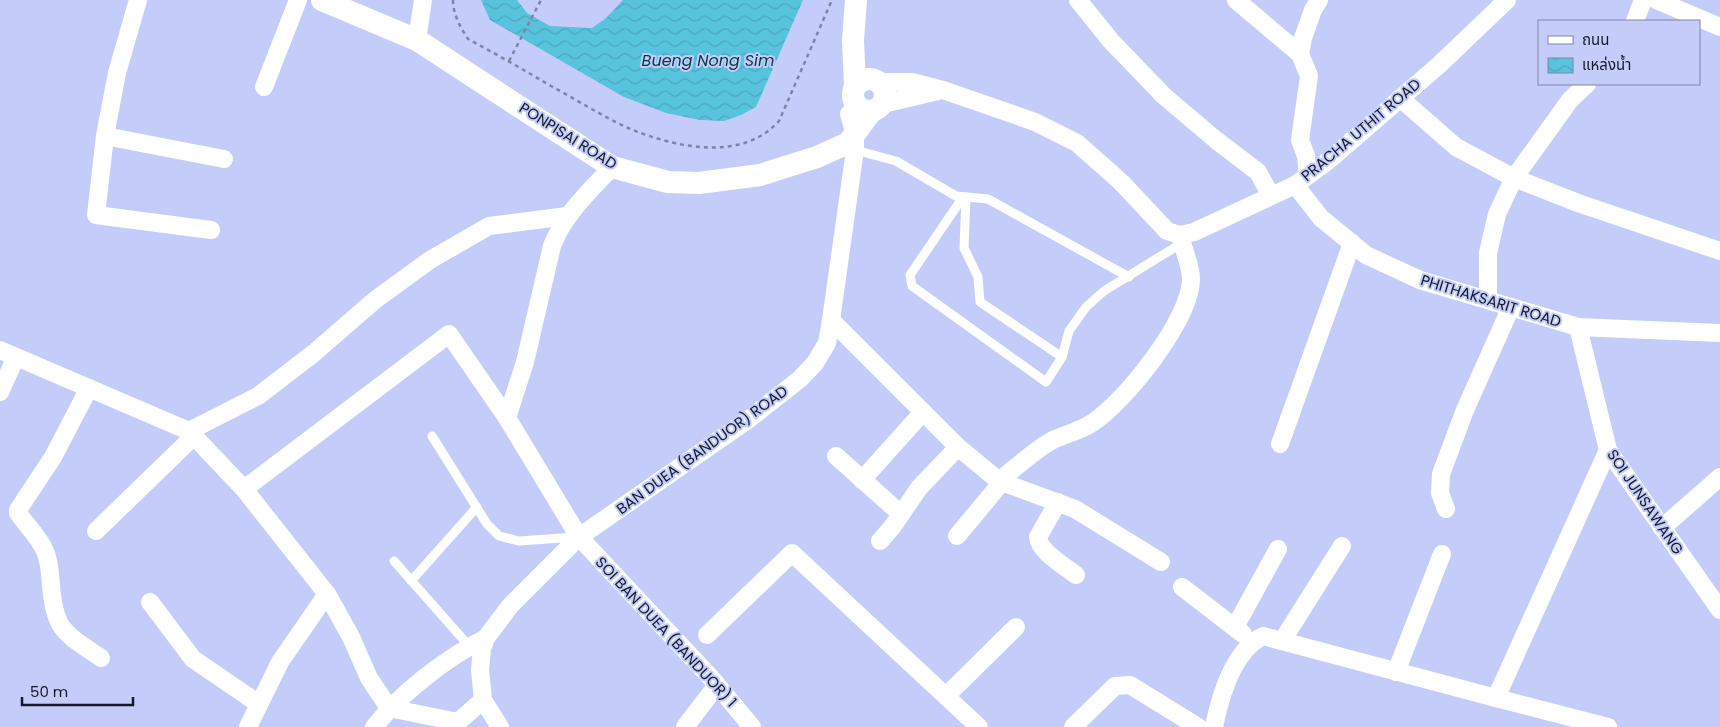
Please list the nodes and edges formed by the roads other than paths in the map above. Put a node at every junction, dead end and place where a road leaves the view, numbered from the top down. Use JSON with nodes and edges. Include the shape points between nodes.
{"nodes":[{"id":1,"x":138,"y":0,"type":"edge"},
{"id":2,"x":298,"y":0,"type":"edge"},
{"id":3,"x":322,"y":0,"type":"edge"},
{"id":4,"x":422,"y":0,"type":"edge"},
{"id":5,"x":856,"y":0,"type":"edge"},
{"id":6,"x":1078,"y":0,"type":"edge"},
{"id":7,"x":1236,"y":0,"type":"edge"},
{"id":8,"x":1319,"y":0,"type":"edge"},
{"id":9,"x":1507,"y":0,"type":"edge"},
{"id":10,"x":1643,"y":0,"type":"edge"},
{"id":11,"x":1656,"y":0,"type":"edge"},
{"id":12,"x":1635,"y":20,"type":"edge"},
{"id":13,"x":1720,"y":27,"type":"edge"},
{"id":14,"x":417,"y":40,"type":"junction"},
{"id":15,"x":1300,"y":54,"type":"junction"},
{"id":16,"x":1586,"y":85,"type":"edge"},
{"id":17,"x":264,"y":87,"type":"dead end"},
{"id":18,"x":1400,"y":98,"type":"junction"},
{"id":19,"x":861,"y":111,"type":"junction"},
{"id":20,"x":105,"y":136,"type":"junction"},
{"id":21,"x":224,"y":159,"type":"dead end"},
{"id":22,"x":612,"y":167,"type":"junction"},
{"id":23,"x":1514,"y":178,"type":"junction"},
{"id":24,"x":1302,"y":180,"type":"junction"},
{"id":25,"x":1271,"y":196,"type":"junction"},
{"id":26,"x":965,"y":197,"type":"junction"},
{"id":27,"x":568,"y":216,"type":"junction"},
{"id":28,"x":211,"y":230,"type":"dead end"},
{"id":29,"x":1181,"y":239,"type":"junction"},
{"id":30,"x":1352,"y":243,"type":"junction"},
{"id":31,"x":1720,"y":250,"type":"edge"},
{"id":32,"x":1130,"y":277,"type":"junction"},
{"id":33,"x":1488,"y":300,"type":"junction"},
{"id":34,"x":1511,"y":307,"type":"junction"},
{"id":35,"x":831,"y":320,"type":"junction"},
{"id":36,"x":1578,"y":327,"type":"junction"},
{"id":37,"x":1720,"y":331,"type":"edge"},
{"id":38,"x":8,"y":354,"type":"edge"},
{"id":39,"x":1062,"y":357,"type":"junction"},
{"id":40,"x":89,"y":388,"type":"junction"},
{"id":41,"x":0,"y":392,"type":"edge"},
{"id":42,"x":924,"y":412,"type":"junction"},
{"id":43,"x":506,"y":418,"type":"junction"},
{"id":44,"x":191,"y":434,"type":"junction"},
{"id":45,"x":432,"y":436,"type":"dead end"},
{"id":46,"x":1280,"y":444,"type":"dead end"},
{"id":47,"x":958,"y":447,"type":"junction"},
{"id":48,"x":1608,"y":450,"type":"junction"},
{"id":49,"x":836,"y":456,"type":"dead end"},
{"id":50,"x":1720,"y":477,"type":"edge"},
{"id":51,"x":862,"y":480,"type":"junction"},
{"id":52,"x":1000,"y":482,"type":"junction"},
{"id":53,"x":244,"y":489,"type":"junction"},
{"id":54,"x":1058,"y":502,"type":"junction"},
{"id":55,"x":476,"y":507,"type":"junction"},
{"id":56,"x":893,"y":507,"type":"dead end"},
{"id":57,"x":1446,"y":508,"type":"dead end"},
{"id":58,"x":1662,"y":528,"type":"junction"},
{"id":59,"x":96,"y":531,"type":"dead end"},
{"id":60,"x":957,"y":536,"type":"dead end"},
{"id":61,"x":579,"y":537,"type":"junction"},
{"id":62,"x":880,"y":541,"type":"dead end"},
{"id":63,"x":1342,"y":546,"type":"dead end"},
{"id":64,"x":1278,"y":549,"type":"dead end"},
{"id":65,"x":1442,"y":554,"type":"dead end"},
{"id":66,"x":394,"y":562,"type":"dead end"},
{"id":67,"x":1160,"y":562,"type":"dead end"},
{"id":68,"x":1076,"y":575,"type":"dead end"},
{"id":69,"x":411,"y":581,"type":"junction"},
{"id":70,"x":1182,"y":587,"type":"dead end"},
{"id":71,"x":327,"y":594,"type":"junction"},
{"id":72,"x":150,"y":602,"type":"dead end"},
{"id":73,"x":1720,"y":610,"type":"edge"},
{"id":74,"x":1016,"y":627,"type":"dead end"},
{"id":75,"x":1235,"y":627,"type":"junction"},
{"id":76,"x":707,"y":636,"type":"dead end"},
{"id":77,"x":486,"y":638,"type":"junction"},
{"id":78,"x":1253,"y":641,"type":"junction"},
{"id":79,"x":1282,"y":641,"type":"junction"},
{"id":80,"x":469,"y":646,"type":"junction"},
{"id":81,"x":101,"y":658,"type":"dead end"},
{"id":82,"x":1396,"y":672,"type":"junction"},
{"id":83,"x":717,"y":685,"type":"junction"},
{"id":84,"x":946,"y":696,"type":"junction"},
{"id":85,"x":1496,"y":698,"type":"junction"},
{"id":86,"x":482,"y":700,"type":"junction"},
{"id":87,"x":259,"y":704,"type":"junction"},
{"id":88,"x":389,"y":708,"type":"junction"},
{"id":89,"x":248,"y":727,"type":"edge"},
{"id":90,"x":374,"y":727,"type":"edge"},
{"id":91,"x":500,"y":727,"type":"edge"},
{"id":92,"x":685,"y":727,"type":"edge"},
{"id":93,"x":752,"y":727,"type":"edge"},
{"id":94,"x":979,"y":727,"type":"edge"},
{"id":95,"x":1072,"y":727,"type":"edge"},
{"id":96,"x":1198,"y":727,"type":"edge"},
{"id":97,"x":1214,"y":727,"type":"edge"},
{"id":98,"x":1608,"y":727,"type":"edge"}],
"edges":[{"from":1,"to":20,"type":"street","via":[[117,73]]},
{"from":2,"to":17,"type":"street"},
{"from":3,"to":14,"type":"street","name":"PONPISAI ROAD"},
{"from":4,"to":14,"type":"street"},
{"from":5,"to":19,"type":"street","via":[[853,40]]},
{"from":6,"to":25,"type":"street","via":[[1111,41],[1164,96],[1258,172]]},
{"from":7,"to":15,"type":"street"},
{"from":8,"to":15,"type":"street"},
{"from":9,"to":18,"type":"street","name":"PRACHA UTHIT ROAD"},
{"from":10,"to":12,"type":"street"},
{"from":11,"to":13,"type":"street"},
{"from":14,"to":22,"type":"street","name":"PONPISAI ROAD"},
{"from":15,"to":24,"type":"street","via":[[1309,76],[1300,140],[1306,156]]},
{"from":16,"to":23,"type":"street","via":[[1570,100]]},
{"from":18,"to":23,"type":"street","via":[[1456,148]]},
{"from":18,"to":24,"type":"street","name":"PRACHA UTHIT ROAD"},
{"from":19,"to":22,"type":"street","name":"PONPISAI ROAD","via":[[818,157],[760,175],[699,183],[668,182]]},
{"from":19,"to":26,"type":"lane","via":[[896,161],[948,193]]},
{"from":19,"to":29,"type":"street","via":[[912,82],[1035,122],[1077,143],[1121,182],[1167,231]]},
{"from":19,"to":35,"type":"street","name":"BAN DUEA (BANDUOR) ROAD"},
{"from":20,"to":21,"type":"street"},
{"from":20,"to":28,"type":"street","via":[[96,215]]},
{"from":22,"to":27,"type":"street"},
{"from":23,"to":31,"type":"street"},
{"from":23,"to":33,"type":"street","via":[[1497,214],[1488,253]]},
{"from":24,"to":25,"type":"street","name":"PRACHA UTHIT ROAD"},
{"from":24,"to":30,"type":"street","name":"PHITHAKSARIT ROAD","via":[[1322,218]]},
{"from":25,"to":29,"type":"street","name":"PRACHA UTHIT ROAD"},
{"from":26,"to":32,"type":"lane","via":[[988,199]]},
{"from":26,"to":39,"type":"lane","via":[[964,248],[978,277],[980,302]]},
{"from":26,"to":39,"type":"lane","via":[[910,275],[912,286],[1046,382]]},
{"from":27,"to":43,"type":"street","via":[[552,246],[525,362]]},
{"from":27,"to":44,"type":"street","via":[[489,226],[430,260],[375,300],[258,396]]},
{"from":29,"to":32,"type":"lane"},
{"from":29,"to":52,"type":"street","via":[[1191,278],[1190,293],[1174,328],[1138,378],[1108,411],[1090,424],[1052,440]]},
{"from":30,"to":33,"type":"street","name":"PHITHAKSARIT ROAD","via":[[1366,255],[1420,280]]},
{"from":30,"to":46,"type":"street"},
{"from":32,"to":39,"type":"lane","via":[[1104,291],[1086,307],[1069,331]]},
{"from":33,"to":34,"type":"street","name":"PHITHAKSARIT ROAD"},
{"from":34,"to":36,"type":"street","name":"PHITHAKSARIT ROAD"},
{"from":34,"to":57,"type":"street","via":[[1440,474],[1440,493]]},
{"from":35,"to":42,"type":"street"},
{"from":35,"to":61,"type":"street","name":"BAN DUEA (BANDUOR) ROAD","via":[[827,343],[800,379],[750,419]]},
{"from":36,"to":37,"type":"street","name":"PHITHAKSARIT ROAD"},
{"from":36,"to":48,"type":"street","name":"SOI JUNSAWANG"},
{"from":38,"to":40,"type":"street"},
{"from":38,"to":41,"type":"street"},
{"from":40,"to":44,"type":"street"},
{"from":40,"to":81,"type":"street","via":[[53,457],[18,510],[46,552],[52,605],[58,623],[70,637]]},
{"from":42,"to":47,"type":"street"},
{"from":42,"to":51,"type":"street"},
{"from":43,"to":53,"type":"street","name":"SOI BAN DUEA (BANDUOR) 1","via":[[449,334]]},
{"from":43,"to":61,"type":"street","name":"SOI BAN DUEA (BANDUOR) 1"},
{"from":44,"to":53,"type":"street"},
{"from":44,"to":59,"type":"street"},
{"from":45,"to":55,"type":"lane"},
{"from":47,"to":52,"type":"street"},
{"from":47,"to":62,"type":"street","via":[[919,488]]},
{"from":48,"to":58,"type":"street","name":"SOI JUNSAWANG"},
{"from":48,"to":85,"type":"street"},
{"from":49,"to":51,"type":"street"},
{"from":50,"to":58,"type":"street"},
{"from":51,"to":56,"type":"street"},
{"from":52,"to":54,"type":"street"},
{"from":52,"to":60,"type":"street"},
{"from":53,"to":71,"type":"street"},
{"from":54,"to":67,"type":"street","via":[[1075,509]]},
{"from":54,"to":68,"type":"street","via":[[1038,541],[1045,551]]},
{"from":55,"to":61,"type":"lane","via":[[499,536],[519,541]]},
{"from":55,"to":69,"type":"lane"},
{"from":58,"to":73,"type":"street","name":"SOI JUNSAWANG"},
{"from":61,"to":77,"type":"street","name":"BAN DUEA (BANDUOR) ROAD","via":[[510,606]]},
{"from":61,"to":83,"type":"street","name":"SOI BAN DUEA (BANDUOR) 1"},
{"from":63,"to":79,"type":"street"},
{"from":64,"to":75,"type":"street"},
{"from":65,"to":82,"type":"street"},
{"from":66,"to":69,"type":"lane"},
{"from":69,"to":80,"type":"lane"},
{"from":70,"to":75,"type":"street"},
{"from":71,"to":87,"type":"street","via":[[280,662]]},
{"from":71,"to":88,"type":"street","via":[[369,678]]},
{"from":72,"to":87,"type":"street","via":[[193,659]]},
{"from":74,"to":84,"type":"street"},
{"from":75,"to":78,"type":"street"},
{"from":76,"to":84,"type":"street","via":[[792,553]]},
{"from":77,"to":80,"type":"street"},
{"from":77,"to":86,"type":"street","via":[[480,670]]},
{"from":78,"to":79,"type":"street","via":[[1263,636]]},
{"from":78,"to":97,"type":"street","via":[[1230,672]]},
{"from":79,"to":82,"type":"street"},
{"from":80,"to":88,"type":"street"},
{"from":82,"to":85,"type":"street"},
{"from":83,"to":92,"type":"street"},
{"from":83,"to":93,"type":"street","name":"SOI BAN DUEA (BANDUOR) 1"},
{"from":84,"to":94,"type":"street"},
{"from":85,"to":98,"type":"street"},
{"from":86,"to":88,"type":"street","via":[[458,722]]},
{"from":86,"to":91,"type":"street"},
{"from":87,"to":89,"type":"street"},
{"from":88,"to":90,"type":"street"},
{"from":95,"to":96,"type":"street","via":[[1115,686],[1130,685]]}]}
